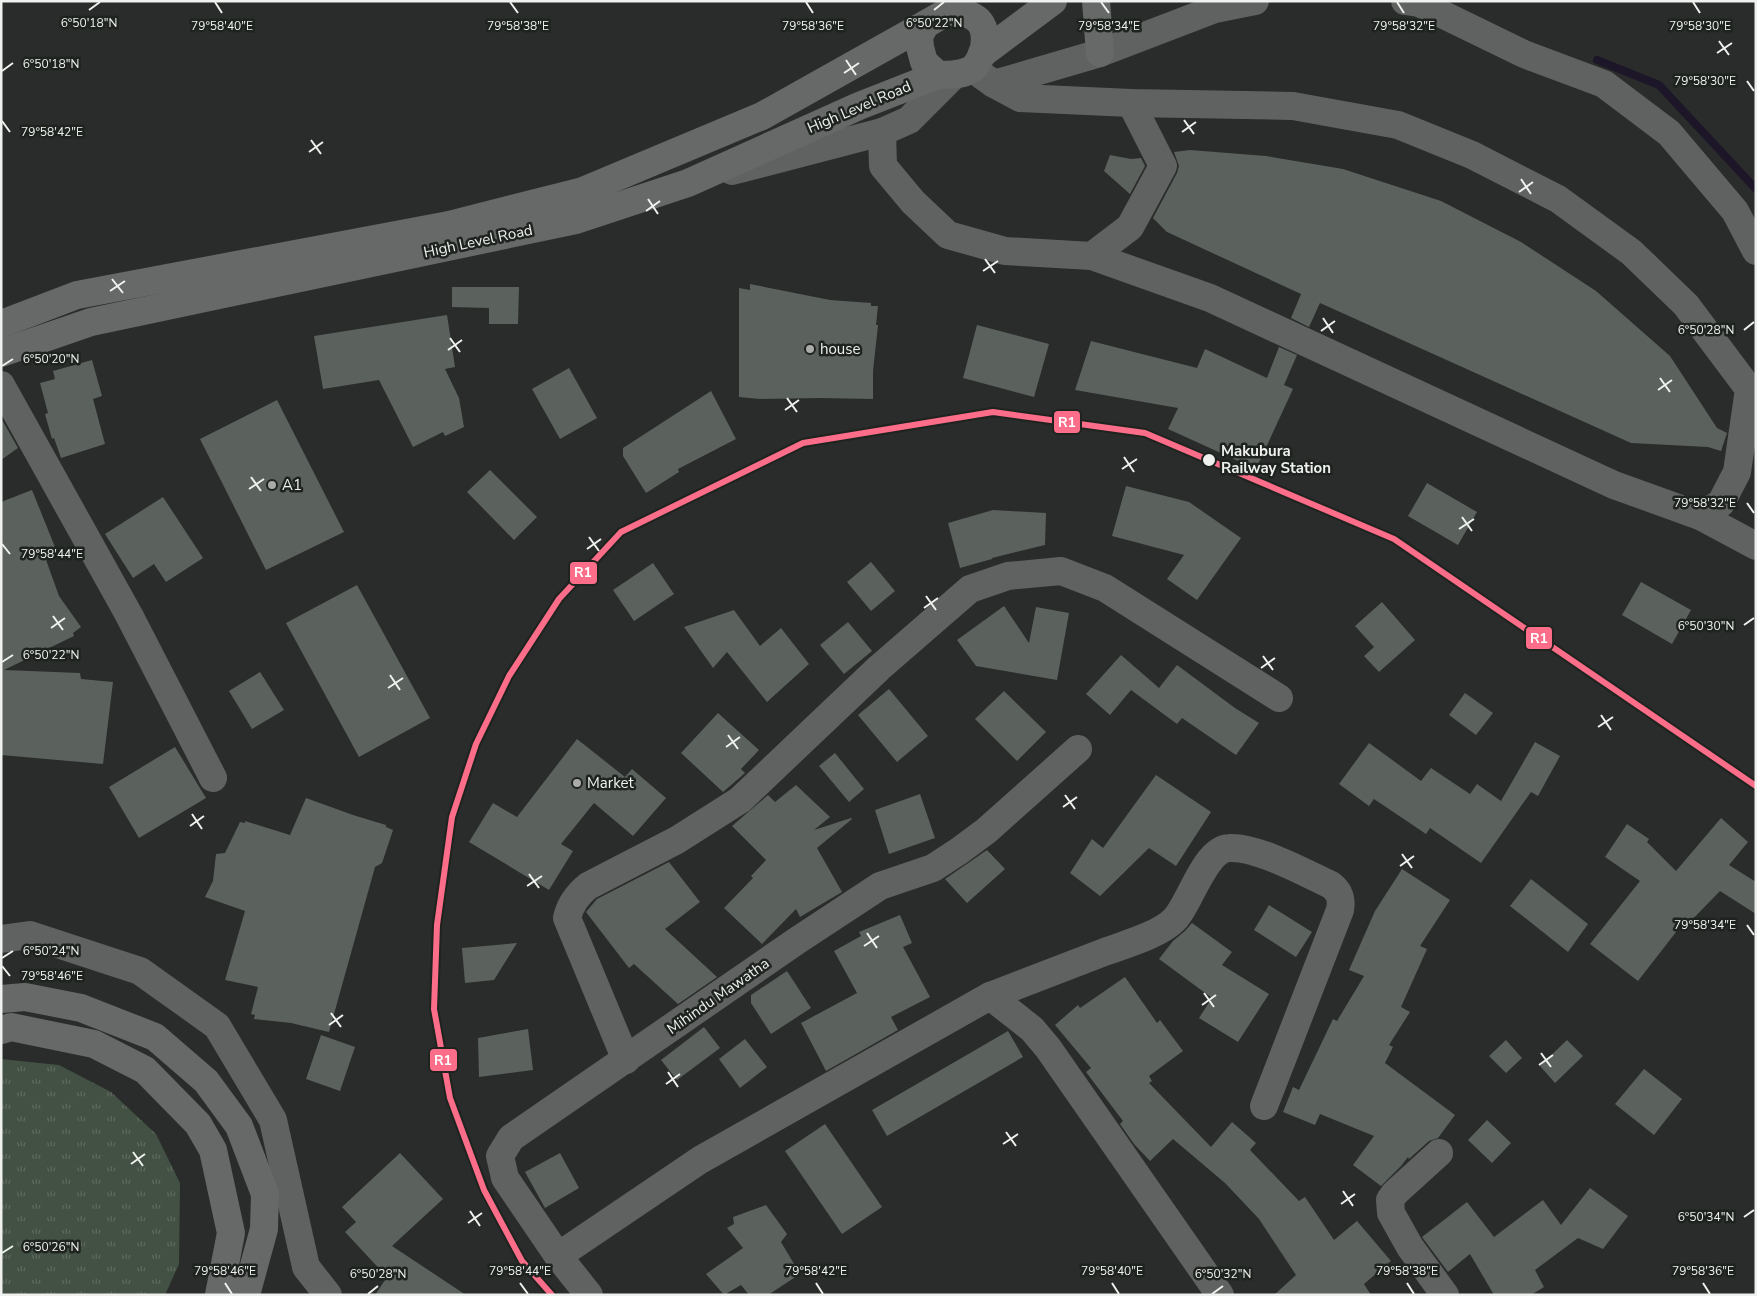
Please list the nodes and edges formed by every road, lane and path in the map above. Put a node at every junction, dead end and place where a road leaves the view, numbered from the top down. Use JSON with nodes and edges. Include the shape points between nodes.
{"nodes":[{"id":1,"x":1053,"y":1,"type":"edge"},
{"id":2,"x":1096,"y":1,"type":"edge"},
{"id":3,"x":1255,"y":1,"type":"edge"},
{"id":4,"x":1405,"y":1,"type":"edge"},
{"id":5,"x":958,"y":5,"type":"edge"},
{"id":6,"x":926,"y":24,"type":"junction"},
{"id":7,"x":1100,"y":54,"type":"junction"},
{"id":8,"x":968,"y":71,"type":"junction"},
{"id":9,"x":1131,"y":103,"type":"junction"},
{"id":10,"x":882,"y":132,"type":"junction"},
{"id":11,"x":688,"y":183,"type":"junction"},
{"id":12,"x":1756,"y":251,"type":"edge"},
{"id":13,"x":1092,"y":256,"type":"junction"},
{"id":14,"x":1,"y":324,"type":"edge"},
{"id":15,"x":1,"y":353,"type":"edge"},
{"id":16,"x":1756,"y":363,"type":"edge"},
{"id":17,"x":1,"y":385,"type":"edge"},
{"id":18,"x":1749,"y":389,"type":"junction"},
{"id":19,"x":1700,"y":516,"type":"junction"},
{"id":20,"x":1756,"y":546,"type":"edge"},
{"id":21,"x":1278,"y":698,"type":"dead end"},
{"id":22,"x":1078,"y":749,"type":"dead end"},
{"id":23,"x":213,"y":778,"type":"dead end"},
{"id":24,"x":1,"y":939,"type":"edge"},
{"id":25,"x":990,"y":996,"type":"junction"},
{"id":26,"x":1,"y":999,"type":"edge"},
{"id":27,"x":1,"y":1030,"type":"edge"},
{"id":28,"x":626,"y":1060,"type":"junction"},
{"id":29,"x":1264,"y":1106,"type":"dead end"},
{"id":30,"x":1439,"y":1153,"type":"dead end"},
{"id":31,"x":558,"y":1256,"type":"junction"},
{"id":32,"x":219,"y":1295,"type":"edge"},
{"id":33,"x":246,"y":1295,"type":"edge"},
{"id":34,"x":328,"y":1295,"type":"edge"},
{"id":35,"x":589,"y":1295,"type":"edge"},
{"id":36,"x":1220,"y":1295,"type":"edge"},
{"id":37,"x":1445,"y":1295,"type":"edge"}],
"edges":[{"from":1,"to":8,"type":"highway","name":"High Level Road"},
{"from":2,"to":7,"type":"highway"},
{"from":3,"to":7,"type":"street","via":[[1215,9]]},
{"from":4,"to":12,"type":"street","via":[[1419,3],[1524,54],[1604,84],[1669,133],[1735,211]]},
{"from":5,"to":6,"type":"highway"},
{"from":5,"to":8,"type":"highway","via":[[980,21],[986,34]]},
{"from":6,"to":8,"type":"highway","via":[[919,36],[924,62]]},
{"from":6,"to":14,"type":"highway","name":"High Level Road","via":[[762,116],[583,191],[449,225],[77,295]]},
{"from":7,"to":8,"type":"street"},
{"from":8,"to":9,"type":"street","via":[[1020,98]]},
{"from":8,"to":10,"type":"street","via":[[909,120]]},
{"from":8,"to":11,"type":"highway","name":"High Level Road","via":[[859,106]]},
{"from":9,"to":13,"type":"street","via":[[1163,166],[1130,228]]},
{"from":9,"to":18,"type":"street","via":[[1293,106],[1398,125],[1472,155],[1558,200],[1631,252],[1686,305]]},
{"from":10,"to":11,"type":"street"},
{"from":10,"to":13,"type":"street","via":[[883,166],[913,202],[948,235],[1005,251]]},
{"from":11,"to":15,"type":"highway","name":"High Level Road","via":[[576,220],[91,322]]},
{"from":13,"to":19,"type":"street","via":[[1210,298],[1614,485]]},
{"from":16,"to":18,"type":"street"},
{"from":17,"to":23,"type":"street","via":[[129,614]]},
{"from":18,"to":19,"type":"street","via":[[1737,472],[1721,503]]},
{"from":19,"to":20,"type":"street"},
{"from":21,"to":28,"type":"street","via":[[1105,588],[1061,571],[1008,576],[970,589],[879,668],[740,800],[677,840],[588,886],[574,900],[568,918]]},
{"from":22,"to":28,"type":"street","name":"Mihindu Mawatha","via":[[959,851],[933,868],[880,886]]},
{"from":24,"to":34,"type":"street","via":[[30,935],[140,971],[217,1026],[274,1120],[306,1267]]},
{"from":25,"to":29,"type":"street","via":[[1164,927],[1176,919],[1216,854],[1228,848],[1252,850],[1331,885],[1339,892],[1341,902]]},
{"from":25,"to":31,"type":"street","via":[[700,1160]]},
{"from":25,"to":36,"type":"street","via":[[1032,1029],[1048,1048]]},
{"from":26,"to":33,"type":"highway","via":[[25,996],[90,1011],[155,1037],[206,1081],[239,1126],[265,1194],[264,1229]]},
{"from":27,"to":32,"type":"highway","via":[[11,1027],[94,1044],[145,1070],[198,1124],[213,1150],[231,1233]]},
{"from":28,"to":31,"type":"street","name":"Mihindu Mawatha","via":[[511,1138],[500,1156],[504,1178]]},
{"from":30,"to":37,"type":"street","via":[[1390,1200],[1391,1213],[1410,1247]]},
{"from":31,"to":35,"type":"street","name":"Mihindu Mawatha"}]}
